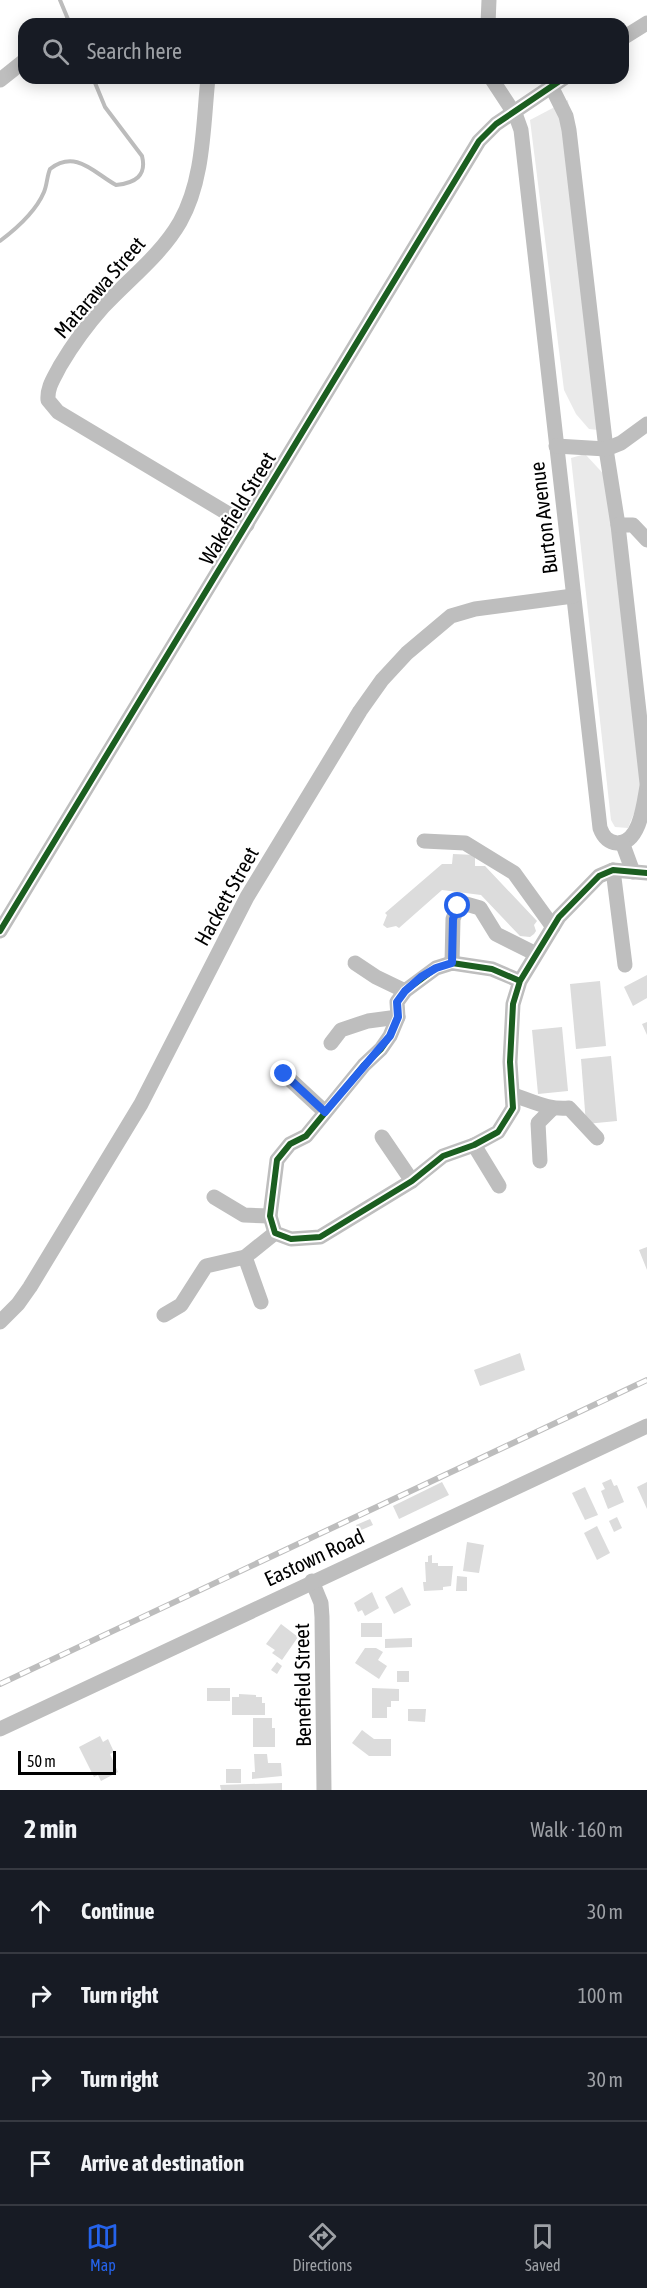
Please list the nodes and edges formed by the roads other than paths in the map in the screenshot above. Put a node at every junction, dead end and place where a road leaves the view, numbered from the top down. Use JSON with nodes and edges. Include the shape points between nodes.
{"nodes":[{"id":1,"x":489,"y":0,"type":"edge"},
{"id":2,"x":488,"y":18,"type":"edge"},
{"id":3,"x":647,"y":22,"type":"edge"},
{"id":4,"x":629,"y":35,"type":"edge"},
{"id":5,"x":18,"y":66,"type":"edge"},
{"id":6,"x":0,"y":80,"type":"edge"},
{"id":7,"x":207,"y":84,"type":"edge"},
{"id":8,"x":495,"y":84,"type":"edge"},
{"id":9,"x":554,"y":84,"type":"edge"},
{"id":10,"x":558,"y":84,"type":"edge"},
{"id":11,"x":513,"y":111,"type":"junction"},
{"id":12,"x":647,"y":424,"type":"edge"},
{"id":13,"x":556,"y":446,"type":"junction"},
{"id":14,"x":606,"y":449,"type":"junction"},
{"id":15,"x":246,"y":525,"type":"junction"},
{"id":16,"x":618,"y":525,"type":"junction"},
{"id":17,"x":647,"y":540,"type":"edge"},
{"id":18,"x":573,"y":596,"type":"junction"},
{"id":19,"x":647,"y":785,"type":"edge"},
{"id":20,"x":424,"y":841,"type":"dead end"},
{"id":21,"x":622,"y":842,"type":"junction"},
{"id":22,"x":613,"y":870,"type":"junction"},
{"id":23,"x":640,"y":873,"type":"edge"},
{"id":24,"x":2,"y":922,"type":"edge"},
{"id":25,"x":553,"y":927,"type":"junction"},
{"id":26,"x":536,"y":954,"type":"junction"},
{"id":27,"x":355,"y":963,"type":"dead end"},
{"id":28,"x":452,"y":963,"type":"junction"},
{"id":29,"x":624,"y":965,"type":"dead end"},
{"id":30,"x":520,"y":981,"type":"junction"},
{"id":31,"x":405,"y":991,"type":"junction"},
{"id":32,"x":398,"y":1017,"type":"junction"},
{"id":33,"x":331,"y":1043,"type":"dead end"},
{"id":34,"x":284,"y":1074,"type":"dead end"},
{"id":35,"x":513,"y":1095,"type":"junction"},
{"id":36,"x":552,"y":1109,"type":"junction"},
{"id":37,"x":325,"y":1112,"type":"junction"},
{"id":38,"x":382,"y":1137,"type":"dead end"},
{"id":39,"x":597,"y":1138,"type":"dead end"},
{"id":40,"x":474,"y":1145,"type":"junction"},
{"id":41,"x":540,"y":1161,"type":"dead end"},
{"id":42,"x":412,"y":1181,"type":"junction"},
{"id":43,"x":499,"y":1186,"type":"dead end"},
{"id":44,"x":214,"y":1197,"type":"dead end"},
{"id":45,"x":270,"y":1216,"type":"junction"},
{"id":46,"x":275,"y":1233,"type":"junction"},
{"id":47,"x":245,"y":1257,"type":"junction"},
{"id":48,"x":261,"y":1302,"type":"dead end"},
{"id":49,"x":164,"y":1315,"type":"dead end"},
{"id":50,"x":0,"y":1322,"type":"edge"},
{"id":51,"x":647,"y":1426,"type":"edge"},
{"id":52,"x":312,"y":1581,"type":"junction"},
{"id":53,"x":0,"y":1729,"type":"edge"},
{"id":54,"x":324,"y":1790,"type":"edge"}],
"edges":[{"from":1,"to":2,"type":"street"},
{"from":3,"to":4,"type":"street"},
{"from":5,"to":6,"type":"street"},
{"from":7,"to":15,"type":"street","name":"Matarawa Street","via":[[198,165],[181,220],[163,245],[76,339],[50,385],[48,400],[58,412]]},
{"from":8,"to":11,"type":"street","name":"Burton Avenue"},
{"from":9,"to":11,"type":"street","name":"Wakefield Street"},
{"from":10,"to":14,"type":"street","via":[[569,130]]},
{"from":11,"to":13,"type":"street","name":"Burton Avenue","via":[[521,130]]},
{"from":11,"to":15,"type":"street","name":"Wakefield Street","via":[[486,133],[472,153]]},
{"from":12,"to":14,"type":"street"},
{"from":13,"to":14,"type":"street"},
{"from":13,"to":18,"type":"street","name":"Burton Avenue"},
{"from":14,"to":16,"type":"street"},
{"from":15,"to":24,"type":"street","name":"Wakefield Street"},
{"from":16,"to":17,"type":"street","via":[[633,525]]},
{"from":16,"to":19,"type":"street"},
{"from":18,"to":21,"type":"street","name":"Burton Avenue","via":[[600,828],[609,841]]},
{"from":18,"to":50,"type":"street","name":"Hackett Street","via":[[475,609],[451,616],[382,680],[247,897],[141,1104],[30,1287]]},
{"from":19,"to":21,"type":"street","via":[[636,829]]},
{"from":20,"to":25,"type":"street","via":[[465,843],[514,873]]},
{"from":21,"to":23,"type":"street"},
{"from":22,"to":23,"type":"street"},
{"from":22,"to":25,"type":"street","via":[[599,876]]},
{"from":22,"to":29,"type":"street"},
{"from":25,"to":26,"type":"street"},
{"from":26,"to":28,"type":"street","via":[[496,934],[480,908],[466,904],[458,906],[453,919]]},
{"from":26,"to":30,"type":"street"},
{"from":27,"to":31,"type":"street"},
{"from":28,"to":30,"type":"street","via":[[492,969]]},
{"from":28,"to":31,"type":"street","via":[[436,968]]},
{"from":30,"to":35,"type":"street","via":[[513,1004]]},
{"from":31,"to":32,"type":"street","via":[[397,1002]]},
{"from":32,"to":33,"type":"street","via":[[340,1030]]},
{"from":32,"to":37,"type":"street","via":[[381,1049]]},
{"from":34,"to":37,"type":"street"},
{"from":35,"to":36,"type":"street"},
{"from":35,"to":40,"type":"street","via":[[513,1108],[498,1132]]},
{"from":36,"to":39,"type":"street","via":[[569,1108]]},
{"from":36,"to":41,"type":"street","via":[[538,1123]]},
{"from":37,"to":45,"type":"street","via":[[306,1136],[290,1144],[277,1160]]},
{"from":38,"to":42,"type":"street"},
{"from":40,"to":42,"type":"street","via":[[444,1156]]},
{"from":40,"to":43,"type":"street"},
{"from":42,"to":46,"type":"street","via":[[320,1237],[291,1239]]},
{"from":44,"to":45,"type":"street","via":[[244,1215]]},
{"from":45,"to":46,"type":"street"},
{"from":46,"to":47,"type":"street"},
{"from":47,"to":48,"type":"street"},
{"from":47,"to":49,"type":"street","via":[[206,1266],[180,1305]]},
{"from":51,"to":52,"type":"street","name":"Eastown Road"},
{"from":52,"to":53,"type":"street","name":"Eastown Road"},
{"from":52,"to":54,"type":"street","name":"Benefield Street","via":[[322,1617]]}]}
